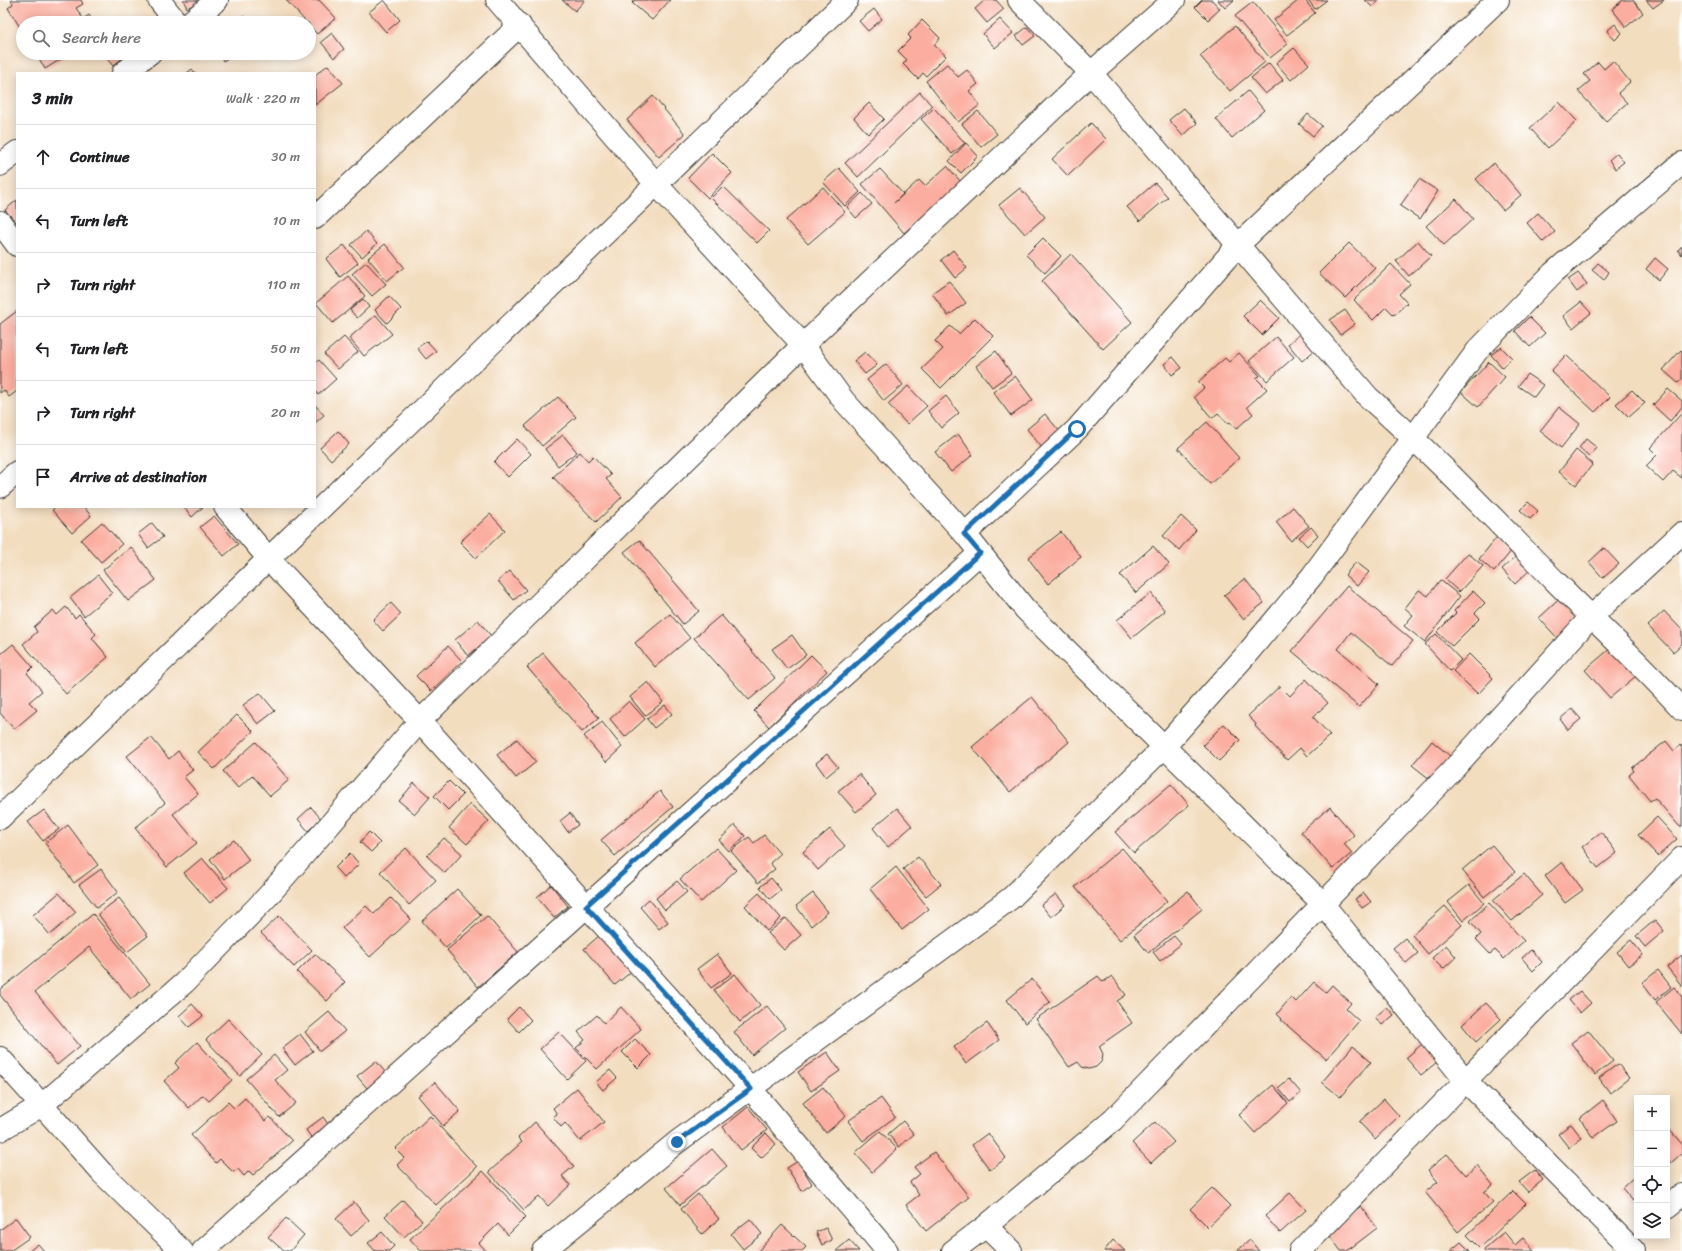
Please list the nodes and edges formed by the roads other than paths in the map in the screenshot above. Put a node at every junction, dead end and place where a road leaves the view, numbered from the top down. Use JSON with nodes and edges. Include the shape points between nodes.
{"nodes":[{"id":1,"x":160,"y":0,"type":"edge"},
{"id":2,"x":217,"y":0,"type":"edge"},
{"id":3,"x":847,"y":0,"type":"edge"},
{"id":4,"x":1019,"y":0,"type":"edge"},
{"id":5,"x":1174,"y":0,"type":"edge"},
{"id":6,"x":1498,"y":0,"type":"edge"},
{"id":7,"x":504,"y":2,"type":"edge"},
{"id":8,"x":173,"y":16,"type":"edge"},
{"id":9,"x":198,"y":16,"type":"edge"},
{"id":10,"x":520,"y":25,"type":"junction"},
{"id":11,"x":141,"y":60,"type":"edge"},
{"id":12,"x":124,"y":72,"type":"edge"},
{"id":13,"x":1091,"y":73,"type":"junction"},
{"id":14,"x":16,"y":153,"type":"edge"},
{"id":15,"x":1682,"y":162,"type":"edge"},
{"id":16,"x":0,"y":165,"type":"edge"},
{"id":17,"x":657,"y":185,"type":"junction"},
{"id":18,"x":316,"y":217,"type":"edge"},
{"id":19,"x":0,"y":222,"type":"edge"},
{"id":20,"x":16,"y":244,"type":"edge"},
{"id":21,"x":1238,"y":246,"type":"junction"},
{"id":22,"x":803,"y":345,"type":"junction"},
{"id":23,"x":1415,"y":438,"type":"junction"},
{"id":24,"x":16,"y":473,"type":"edge"},
{"id":25,"x":0,"y":487,"type":"edge"},
{"id":26,"x":227,"y":508,"type":"edge"},
{"id":27,"x":1682,"y":533,"type":"edge"},
{"id":28,"x":964,"y":534,"type":"junction"},
{"id":29,"x":980,"y":553,"type":"junction"},
{"id":30,"x":268,"y":558,"type":"junction"},
{"id":31,"x":1591,"y":617,"type":"junction"},
{"id":32,"x":1682,"y":709,"type":"edge"},
{"id":33,"x":420,"y":721,"type":"junction"},
{"id":34,"x":1164,"y":747,"type":"junction"},
{"id":35,"x":0,"y":818,"type":"edge"},
{"id":36,"x":1682,"y":858,"type":"edge"},
{"id":37,"x":1323,"y":904,"type":"junction"},
{"id":38,"x":586,"y":906,"type":"junction"},
{"id":39,"x":0,"y":1058,"type":"edge"},
{"id":40,"x":1465,"y":1080,"type":"junction"},
{"id":41,"x":751,"y":1089,"type":"junction"},
{"id":42,"x":42,"y":1105,"type":"junction"},
{"id":43,"x":0,"y":1130,"type":"edge"},
{"id":44,"x":1682,"y":1195,"type":"edge"},
{"id":45,"x":1670,"y":1205,"type":"edge"},
{"id":46,"x":986,"y":1226,"type":"junction"},
{"id":47,"x":1628,"y":1244,"type":"edge"},
{"id":48,"x":182,"y":1251,"type":"edge"},
{"id":49,"x":203,"y":1251,"type":"edge"},
{"id":50,"x":543,"y":1251,"type":"edge"},
{"id":51,"x":887,"y":1251,"type":"edge"},
{"id":52,"x":953,"y":1251,"type":"edge"},
{"id":53,"x":1011,"y":1251,"type":"edge"},
{"id":54,"x":1300,"y":1251,"type":"edge"}],
"edges":[{"from":1,"to":8,"type":"street"},
{"from":2,"to":9,"type":"street"},
{"from":3,"to":17,"type":"street"},
{"from":4,"to":13,"type":"street"},
{"from":5,"to":13,"type":"street"},
{"from":6,"to":21,"type":"street"},
{"from":7,"to":10,"type":"street"},
{"from":10,"to":17,"type":"street"},
{"from":10,"to":18,"type":"street"},
{"from":11,"to":12,"type":"street"},
{"from":13,"to":21,"type":"street"},
{"from":13,"to":22,"type":"street"},
{"from":14,"to":16,"type":"street"},
{"from":15,"to":23,"type":"street","via":[[1553,273],[1477,350]]},
{"from":17,"to":22,"type":"street"},
{"from":17,"to":30,"type":"street"},
{"from":19,"to":20,"type":"street"},
{"from":21,"to":23,"type":"street","via":[[1368,397]]},
{"from":21,"to":28,"type":"street","via":[[1077,429]]},
{"from":22,"to":28,"type":"street","via":[[844,401]]},
{"from":22,"to":33,"type":"street"},
{"from":23,"to":31,"type":"street"},
{"from":23,"to":34,"type":"street","via":[[1312,576],[1246,656]]},
{"from":24,"to":25,"type":"street"},
{"from":26,"to":30,"type":"street"},
{"from":27,"to":31,"type":"street"},
{"from":28,"to":29,"type":"street"},
{"from":29,"to":34,"type":"street","via":[[1025,609]]},
{"from":29,"to":38,"type":"street"},
{"from":30,"to":33,"type":"street"},
{"from":30,"to":35,"type":"street"},
{"from":31,"to":32,"type":"street"},
{"from":31,"to":37,"type":"street","via":[[1450,774]]},
{"from":33,"to":38,"type":"street"},
{"from":33,"to":42,"type":"street","via":[[267,897],[184,983]]},
{"from":34,"to":37,"type":"street"},
{"from":34,"to":41,"type":"street","via":[[1011,898]]},
{"from":36,"to":40,"type":"street"},
{"from":37,"to":40,"type":"street"},
{"from":37,"to":46,"type":"street","via":[[1113,1120]]},
{"from":38,"to":41,"type":"street"},
{"from":38,"to":49,"type":"street"},
{"from":39,"to":42,"type":"street"},
{"from":40,"to":47,"type":"street"},
{"from":40,"to":54,"type":"street"},
{"from":41,"to":50,"type":"street","via":[[677,1142]]},
{"from":41,"to":51,"type":"street"},
{"from":42,"to":43,"type":"street"},
{"from":42,"to":48,"type":"street","via":[[102,1173]]},
{"from":44,"to":45,"type":"street"},
{"from":46,"to":52,"type":"street"},
{"from":46,"to":53,"type":"street"}]}
